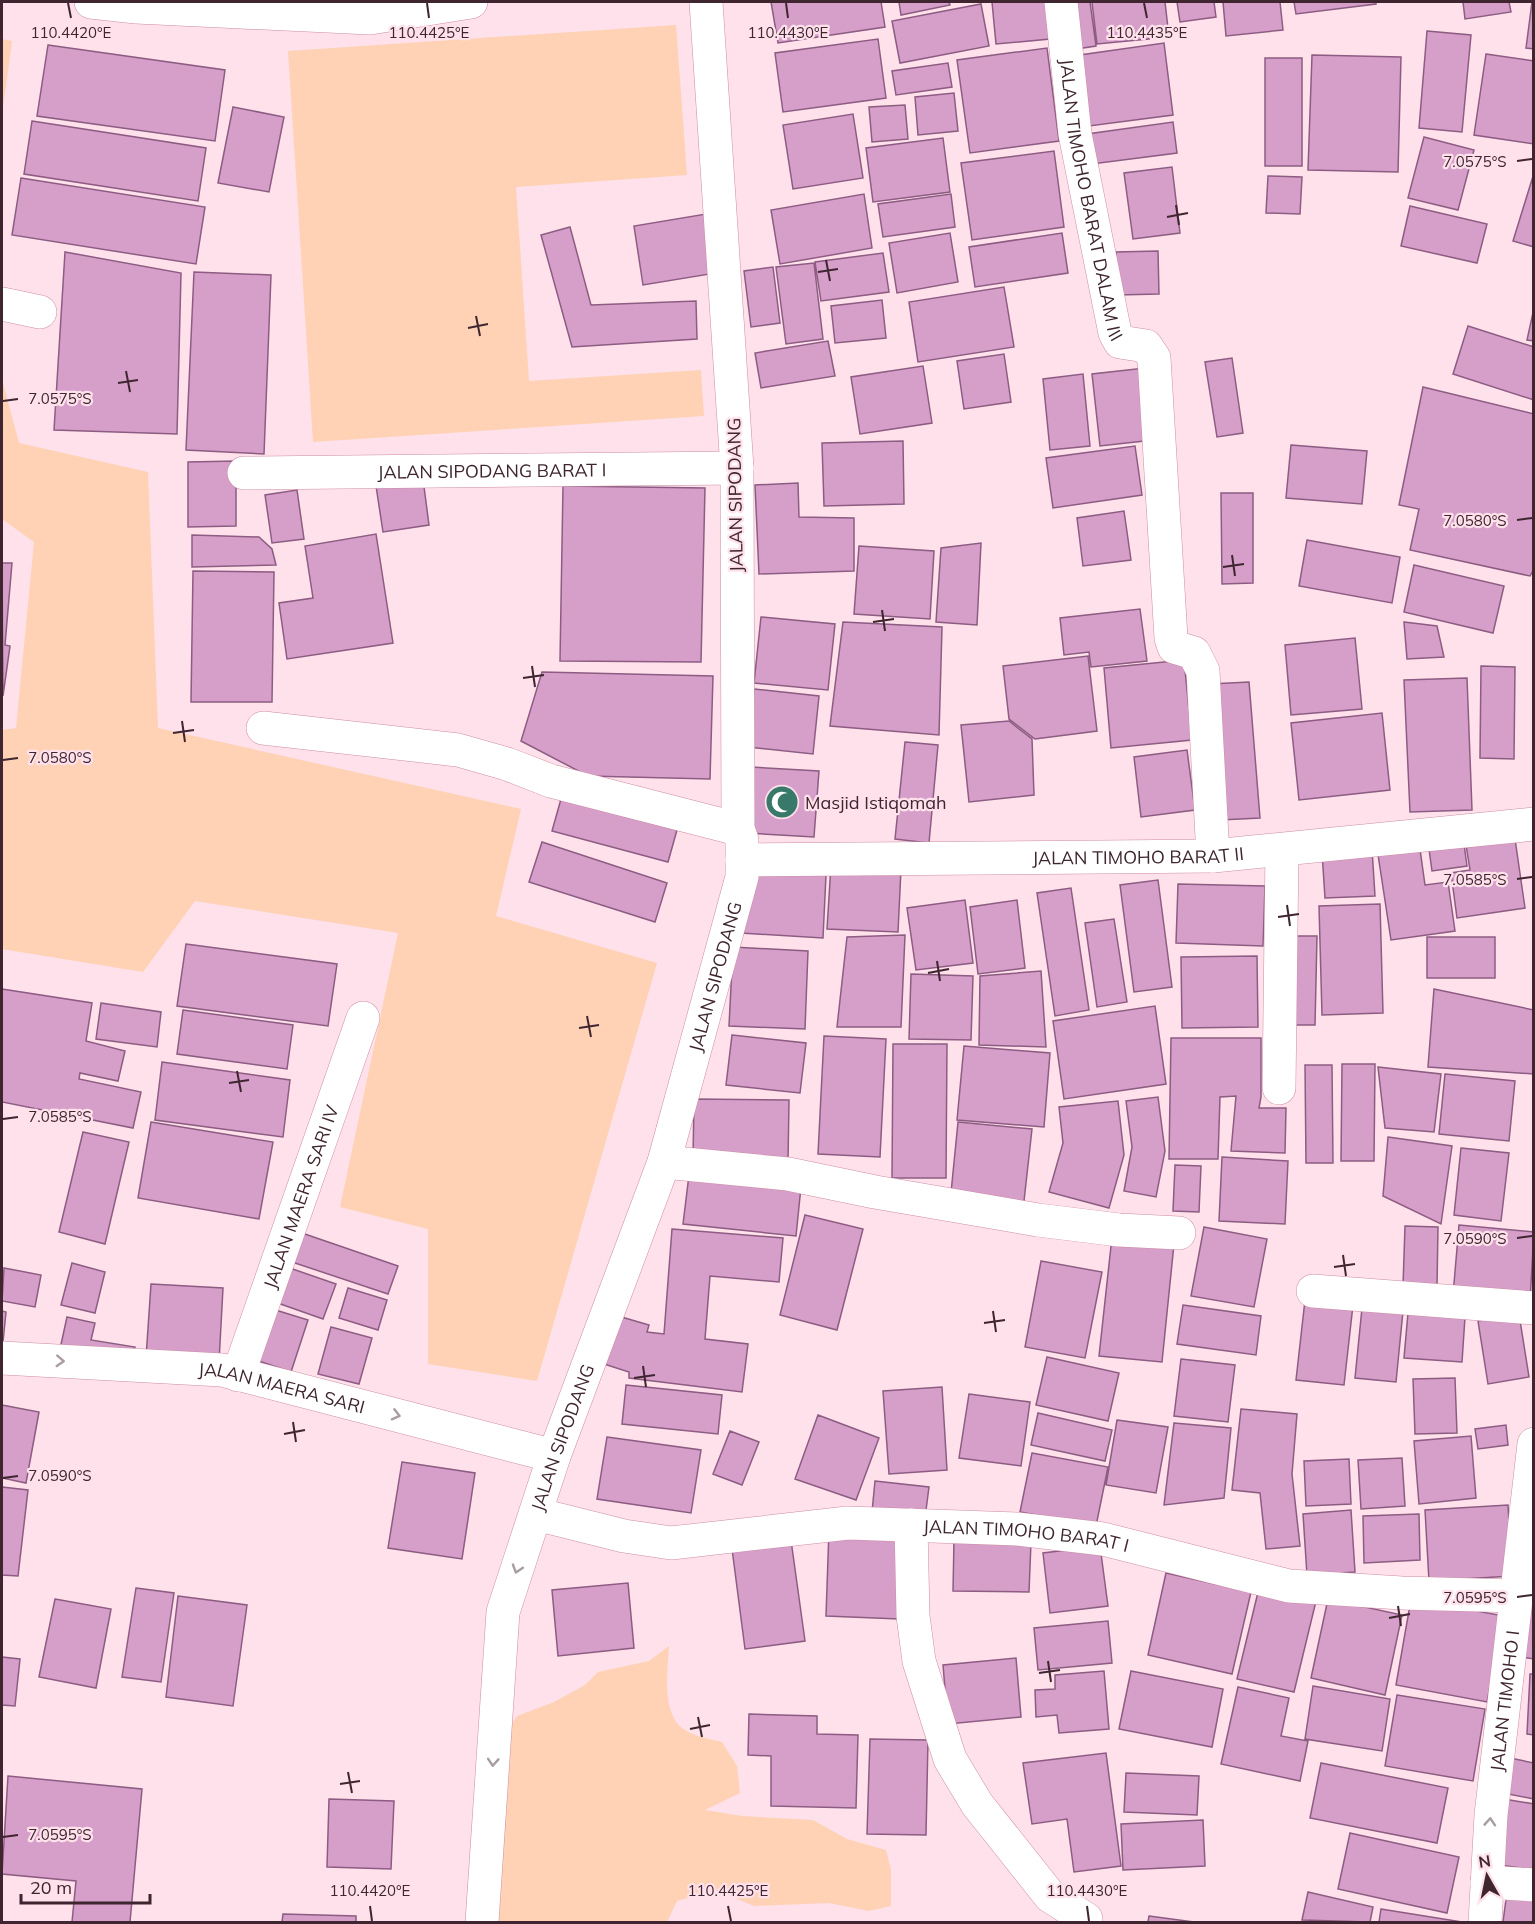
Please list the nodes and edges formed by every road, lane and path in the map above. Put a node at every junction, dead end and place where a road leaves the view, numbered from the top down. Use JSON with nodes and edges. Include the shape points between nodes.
{"nodes":[{"id":1,"x":91,"y":2,"type":"edge"},
{"id":2,"x":471,"y":2,"type":"edge"},
{"id":3,"x":706,"y":2,"type":"edge"},
{"id":4,"x":1061,"y":2,"type":"edge"},
{"id":5,"x":2,"y":304,"type":"edge"},
{"id":6,"x":40,"y":312,"type":"dead end"},
{"id":7,"x":737,"y":468,"type":"junction"},
{"id":8,"x":244,"y":473,"type":"dead end"},
{"id":9,"x":262,"y":728,"type":"dead end"},
{"id":10,"x":1533,"y":824,"type":"edge"},
{"id":11,"x":740,"y":844,"type":"junction"},
{"id":12,"x":1282,"y":850,"type":"junction"},
{"id":13,"x":1213,"y":856,"type":"junction"},
{"id":14,"x":363,"y":1018,"type":"dead end"},
{"id":15,"x":1279,"y":1088,"type":"dead end"},
{"id":16,"x":664,"y":1162,"type":"junction"},
{"id":17,"x":1179,"y":1233,"type":"dead end"},
{"id":18,"x":1313,"y":1291,"type":"dead end"},
{"id":19,"x":1533,"y":1308,"type":"edge"},
{"id":20,"x":2,"y":1358,"type":"edge"},
{"id":21,"x":238,"y":1375,"type":"junction"},
{"id":22,"x":1533,"y":1444,"type":"edge"},
{"id":23,"x":554,"y":1456,"type":"junction"},
{"id":24,"x":536,"y":1514,"type":"junction"},
{"id":25,"x":911,"y":1525,"type":"junction"},
{"id":26,"x":1523,"y":1582,"type":"edge"},
{"id":27,"x":1487,"y":1882,"type":"junction"},
{"id":28,"x":1533,"y":1885,"type":"edge"},
{"id":29,"x":1086,"y":1919,"type":"dead end"},
{"id":30,"x":482,"y":1923,"type":"edge"},
{"id":31,"x":1485,"y":1923,"type":"edge"}],
"edges":[{"from":1,"to":2,"type":"street","via":[[370,18]]},
{"from":3,"to":7,"type":"street","name":"JALAN SIPODANG"},
{"from":4,"to":13,"type":"street","name":"JALAN TIMOHO BARAT DALAM III","via":[[1075,134],[1115,333],[1120,342],[1146,346],[1154,358],[1171,638],[1174,646],[1194,653],[1203,671]]},
{"from":5,"to":6,"type":"street"},
{"from":7,"to":8,"type":"street","name":"JALAN SIPODANG BARAT I"},
{"from":7,"to":11,"type":"street","name":"JALAN SIPODANG"},
{"from":9,"to":11,"type":"street","name":"JALAN TIMOHO BARAT II","via":[[458,750]]},
{"from":10,"to":12,"type":"street","name":"JALAN TIMOHO BARAT II"},
{"from":11,"to":13,"type":"street","name":"JALAN TIMOHO BARAT II"},
{"from":11,"to":16,"type":"street","name":"JALAN SIPODANG","via":[[742,877]]},
{"from":12,"to":13,"type":"street","name":"JALAN TIMOHO BARAT II"},
{"from":12,"to":15,"type":"street"},
{"from":14,"to":21,"type":"street","name":"JALAN MAERA SARI IV"},
{"from":16,"to":17,"type":"street","via":[[788,1174],[1049,1221]]},
{"from":16,"to":23,"type":"street","name":"JALAN SIPODANG"},
{"from":18,"to":19,"type":"street"},
{"from":20,"to":21,"type":"street","name":"JALAN MAERA SARI","one_way":true,"via":[[222,1370]]},
{"from":21,"to":23,"type":"street","name":"JALAN MAERA SARI","one_way":true},
{"from":22,"to":26,"type":"street","name":"JALAN TIMOHO I"},
{"from":23,"to":24,"type":"street","name":"JALAN SIPODANG"},
{"from":24,"to":25,"type":"street","name":"JALAN TIMOHO BARAT I","via":[[624,1536],[671,1543],[848,1523]]},
{"from":24,"to":30,"type":"street","name":"JALAN SIPODANG","one_way":true,"via":[[503,1612]]},
{"from":25,"to":26,"type":"street","name":"JALAN TIMOHO BARAT I","via":[[1017,1529],[1103,1539],[1289,1586],[1402,1593]]},
{"from":25,"to":29,"type":"street","via":[[913,1616],[919,1661],[950,1759],[977,1804],[1050,1896]]},
{"from":27,"to":26,"type":"street","name":"JALAN TIMOHO I","one_way":true,"via":[[1491,1815]]},
{"from":27,"to":28,"type":"street"},
{"from":27,"to":31,"type":"street","name":"JALAN TIMOHO I"}]}
